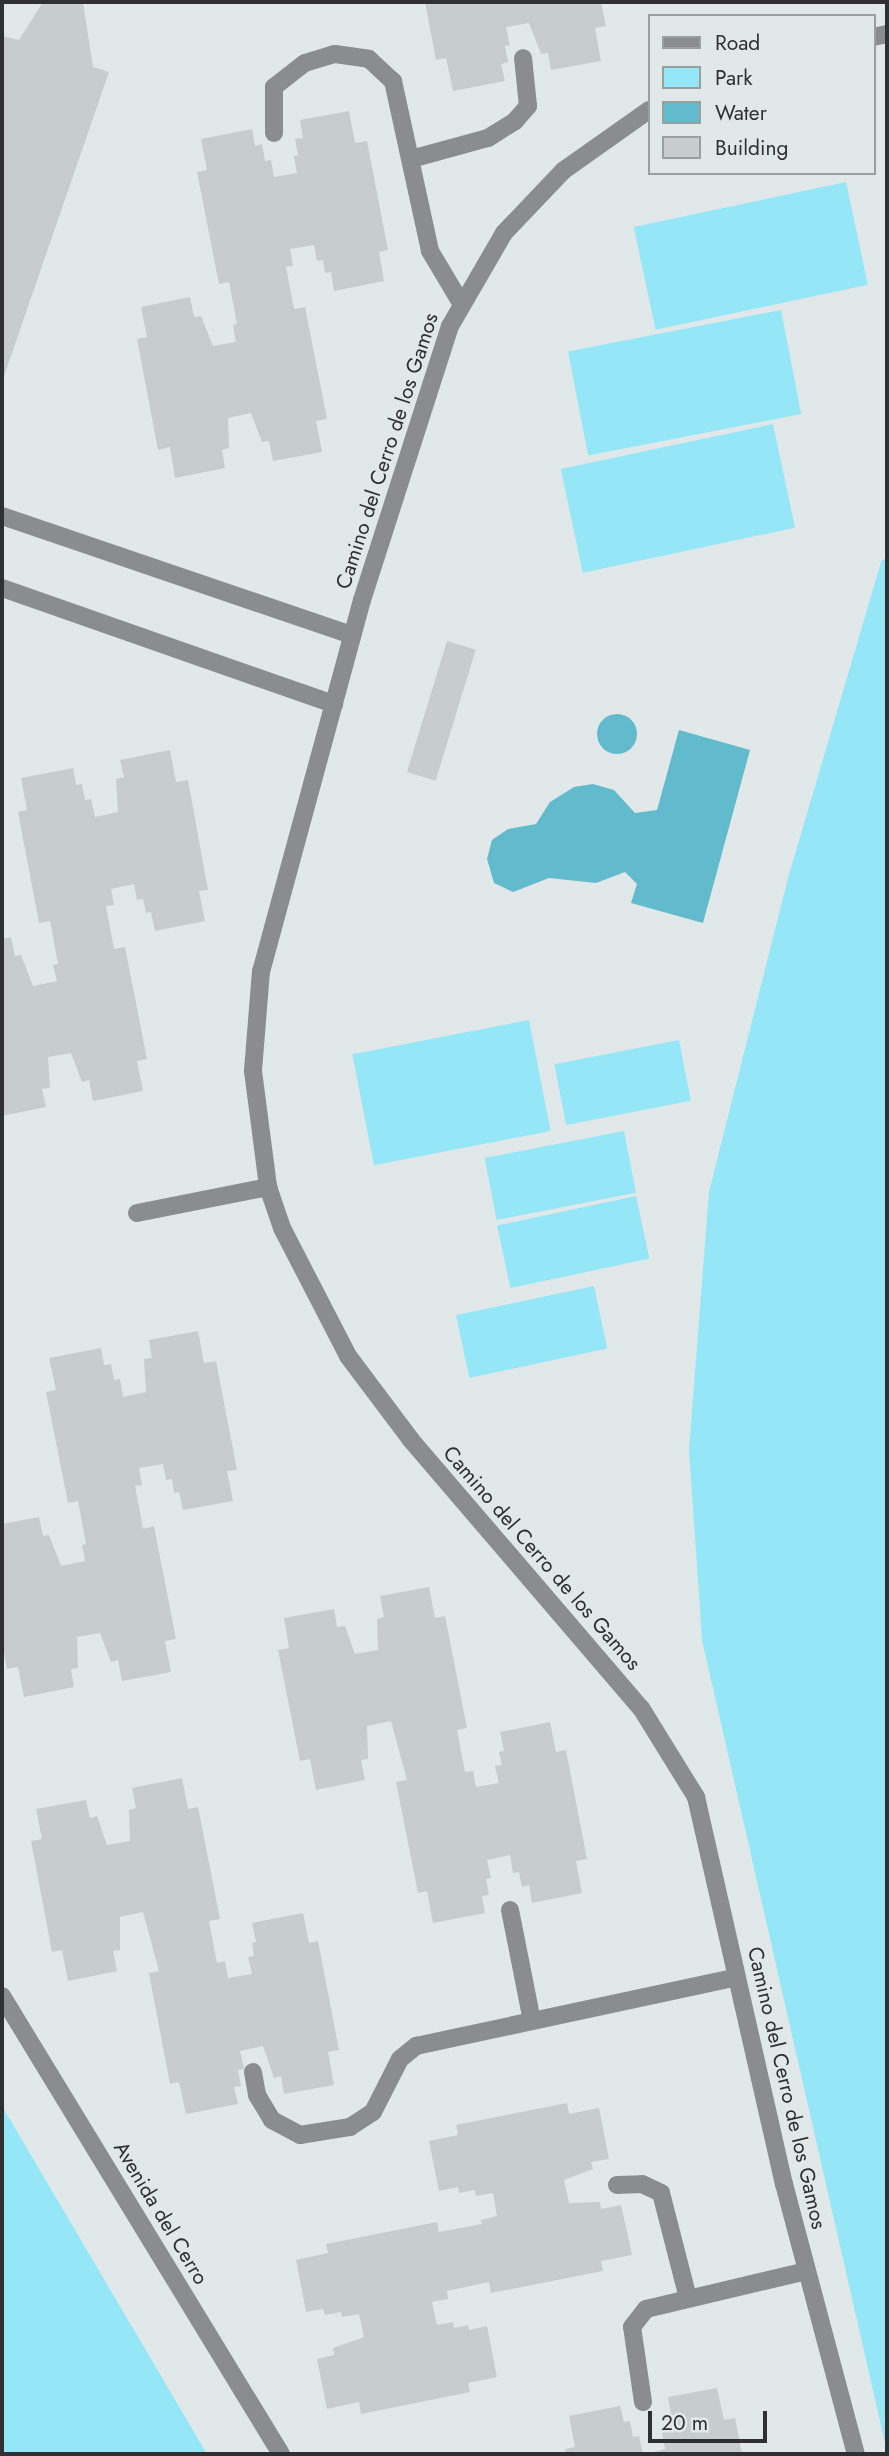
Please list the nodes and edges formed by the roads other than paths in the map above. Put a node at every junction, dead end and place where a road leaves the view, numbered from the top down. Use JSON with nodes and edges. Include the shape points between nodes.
{"nodes":[{"id":1,"x":523,"y":58,"type":"dead end"},
{"id":2,"x":648,"y":111,"type":"edge"},
{"id":3,"x":274,"y":133,"type":"dead end"},
{"id":4,"x":411,"y":159,"type":"junction"},
{"id":5,"x":461,"y":303,"type":"junction"},
{"id":6,"x":2,"y":516,"type":"edge"},
{"id":7,"x":2,"y":588,"type":"edge"},
{"id":8,"x":352,"y":635,"type":"junction"},
{"id":9,"x":334,"y":704,"type":"junction"},
{"id":10,"x":268,"y":1187,"type":"junction"},
{"id":11,"x":137,"y":1213,"type":"dead end"},
{"id":12,"x":510,"y":1910,"type":"dead end"},
{"id":13,"x":737,"y":1978,"type":"junction"},
{"id":14,"x":2,"y":1996,"type":"edge"},
{"id":15,"x":532,"y":2021,"type":"junction"},
{"id":16,"x":253,"y":2073,"type":"dead end"},
{"id":17,"x":617,"y":2185,"type":"dead end"},
{"id":18,"x":807,"y":2271,"type":"junction"},
{"id":19,"x":688,"y":2298,"type":"junction"},
{"id":20,"x":643,"y":2402,"type":"dead end"},
{"id":21,"x":281,"y":2454,"type":"edge"},
{"id":22,"x":856,"y":2454,"type":"edge"}],
"edges":[{"from":1,"to":4,"type":"street","via":[[528,106],[514,121],[488,138]]},
{"from":2,"to":5,"type":"street","name":"Camino del Cerro de los Gamos","via":[[563,171],[504,233]]},
{"from":3,"to":4,"type":"street","via":[[274,87],[305,63],[335,54],[369,59],[393,80]]},
{"from":4,"to":5,"type":"street","via":[[430,251]]},
{"from":5,"to":8,"type":"street","name":"Camino del Cerro de los Gamos"},
{"from":6,"to":8,"type":"street"},
{"from":7,"to":9,"type":"street"},
{"from":8,"to":9,"type":"street","name":"Camino del Cerro de los Gamos"},
{"from":9,"to":10,"type":"street","name":"Camino del Cerro de los Gamos","via":[[261,971],[253,1071]]},
{"from":10,"to":11,"type":"street"},
{"from":10,"to":13,"type":"street","name":"Camino del Cerro de los Gamos","via":[[282,1228],[348,1356],[411,1440],[641,1708],[696,1797]]},
{"from":12,"to":15,"type":"street"},
{"from":13,"to":15,"type":"street"},
{"from":13,"to":18,"type":"street","name":"Camino del Cerro de los Gamos"},
{"from":14,"to":21,"type":"street","name":"Avenida del Cerro"},
{"from":15,"to":16,"type":"street","via":[[416,2046],[400,2059],[373,2112],[349,2127],[300,2134],[272,2120],[257,2095]]},
{"from":17,"to":19,"type":"street","via":[[642,2184],[661,2193]]},
{"from":18,"to":19,"type":"street"},
{"from":18,"to":22,"type":"street","name":"Camino del Cerro de los Gamos"},
{"from":19,"to":20,"type":"street","via":[[646,2309],[632,2327]]}]}
